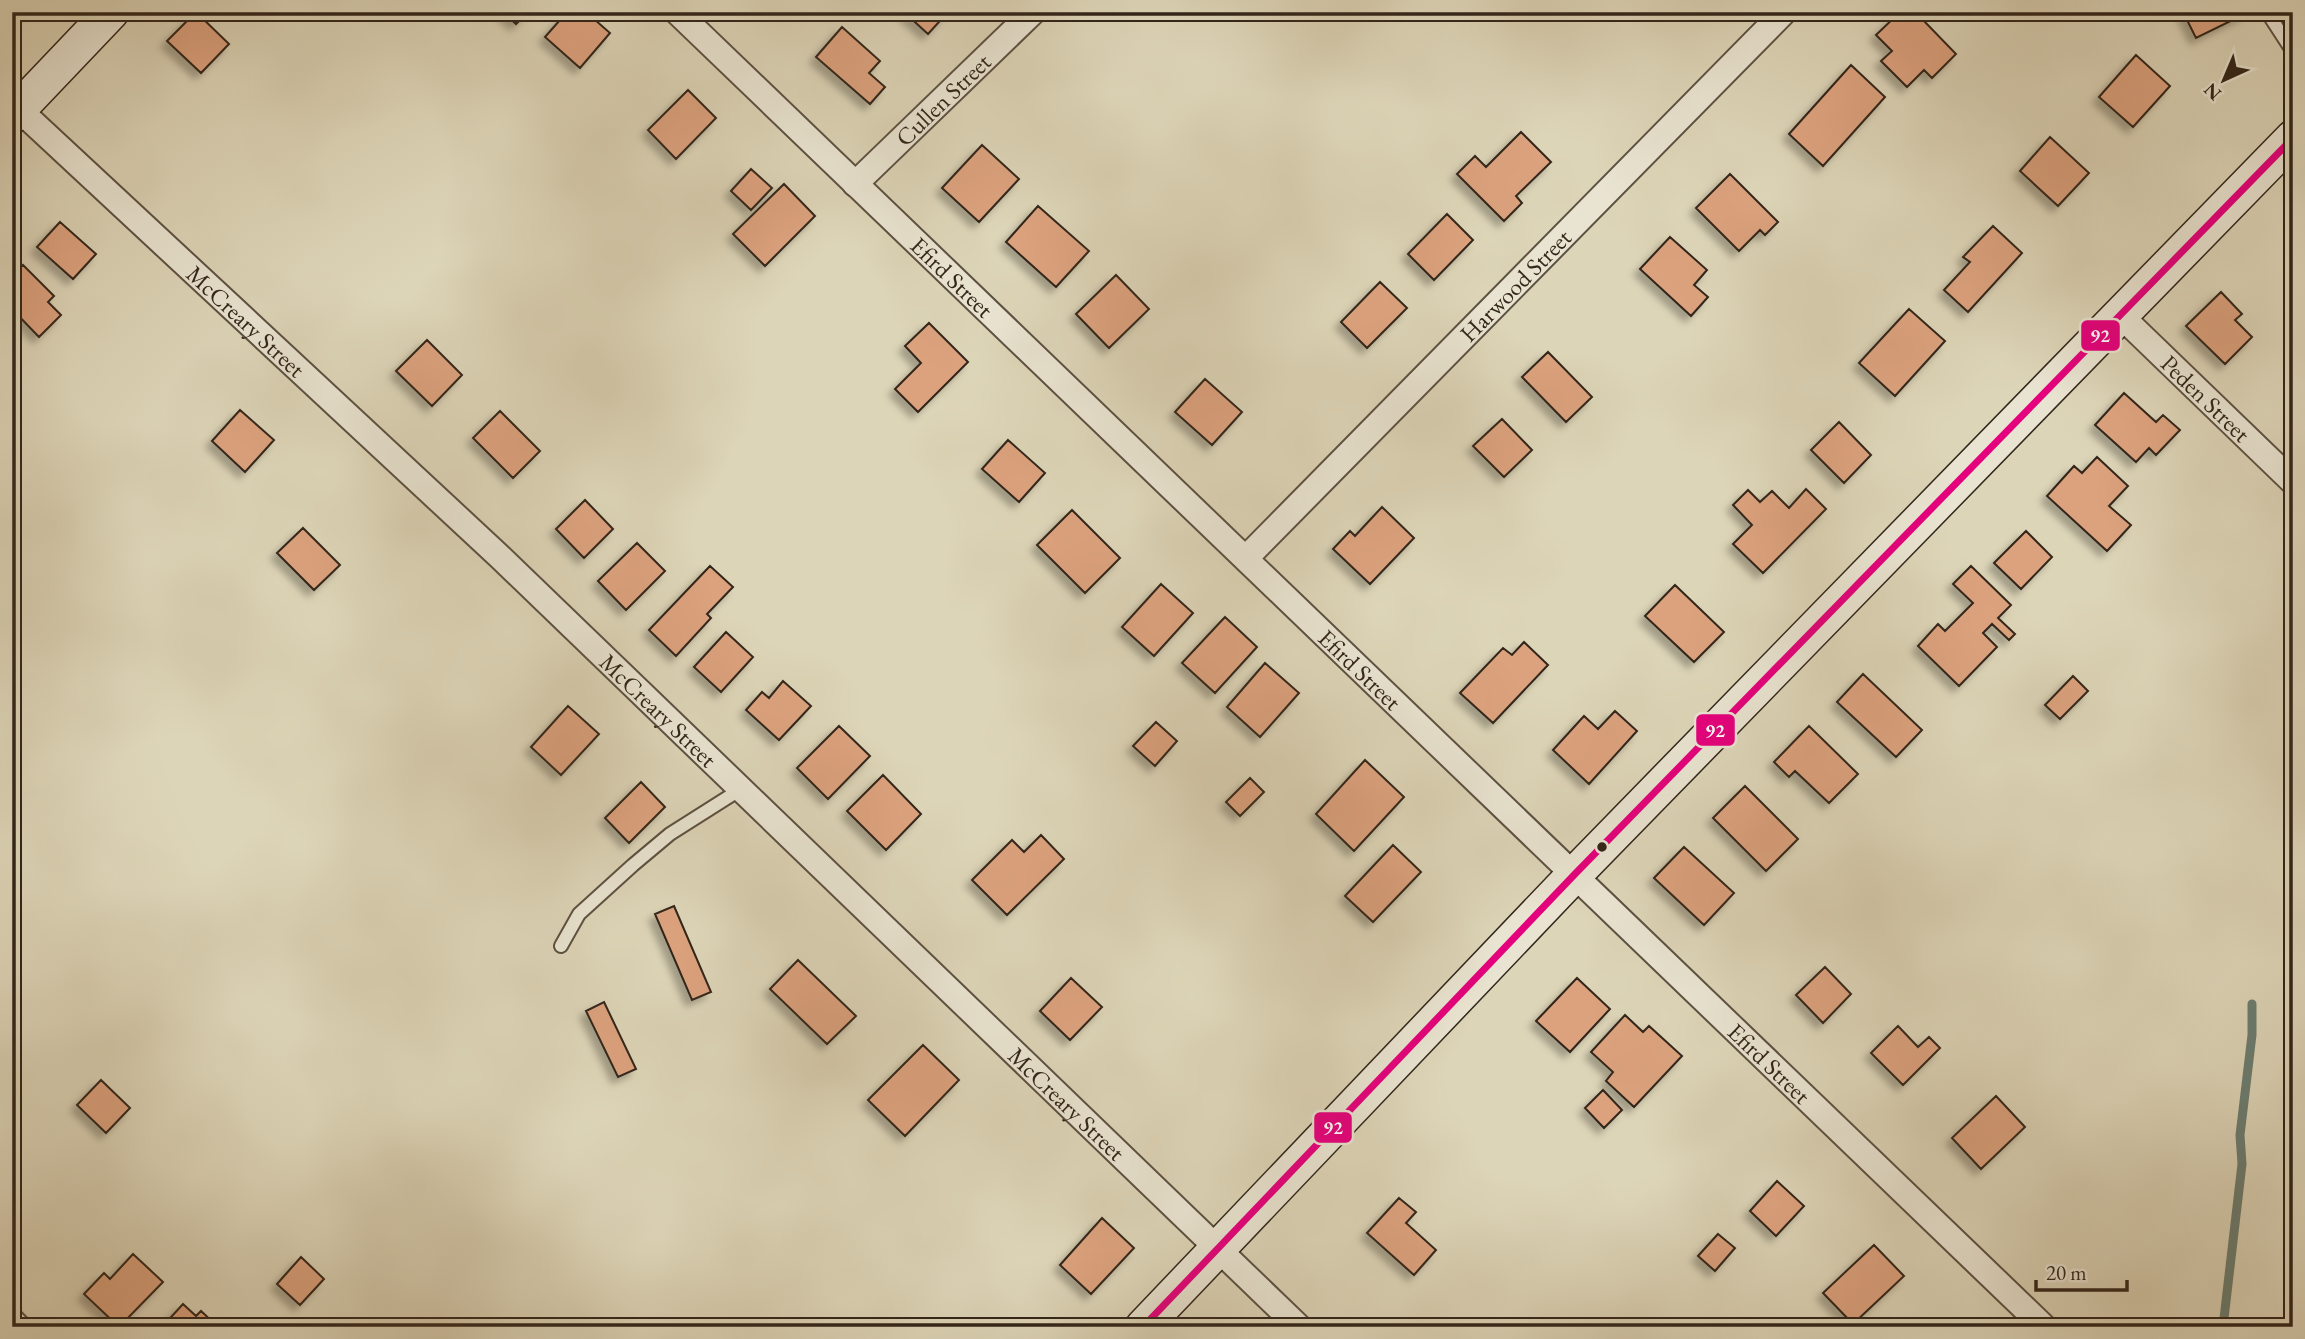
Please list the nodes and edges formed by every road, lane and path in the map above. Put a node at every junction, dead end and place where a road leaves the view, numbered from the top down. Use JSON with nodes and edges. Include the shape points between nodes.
{"nodes":[{"id":1,"x":111,"y":12,"type":"edge"},
{"id":2,"x":677,"y":12,"type":"edge"},
{"id":3,"x":1032,"y":12,"type":"edge"},
{"id":4,"x":1784,"y":12,"type":"edge"},
{"id":5,"x":2267,"y":12,"type":"edge"},
{"id":6,"x":2292,"y":51,"type":"edge"},
{"id":7,"x":14,"y":109,"type":"edge"},
{"id":8,"x":2293,"y":138,"type":"edge"},
{"id":9,"x":855,"y":184,"type":"junction"},
{"id":10,"x":2119,"y":314,"type":"junction"},
{"id":11,"x":2293,"y":482,"type":"edge"},
{"id":12,"x":1247,"y":558,"type":"junction"},
{"id":13,"x":741,"y":789,"type":"junction"},
{"id":14,"x":1574,"y":874,"type":"junction"},
{"id":15,"x":561,"y":946,"type":"dead end"},
{"id":16,"x":1218,"y":1249,"type":"junction"},
{"id":17,"x":12,"y":1321,"type":"edge"},
{"id":18,"x":18,"y":1327,"type":"edge"},
{"id":19,"x":1143,"y":1327,"type":"edge"},
{"id":20,"x":1298,"y":1327,"type":"edge"},
{"id":21,"x":2044,"y":1327,"type":"edge"}],
"edges":[{"from":1,"to":7,"type":"street"},
{"from":2,"to":9,"type":"street","name":"Efird Street"},
{"from":3,"to":9,"type":"street","name":"Cullen Street"},
{"from":4,"to":12,"type":"street","name":"Harwood Street"},
{"from":5,"to":6,"type":"lane"},
{"from":7,"to":13,"type":"street","name":"McCreary Street","via":[[499,556]]},
{"from":8,"to":10,"type":"street"},
{"from":9,"to":12,"type":"street","name":"Efird Street"},
{"from":10,"to":11,"type":"street","name":"Peden Street"},
{"from":10,"to":14,"type":"street"},
{"from":12,"to":14,"type":"street","name":"Efird Street"},
{"from":13,"to":15,"type":"lane","via":[[670,834],[633,866],[579,914]]},
{"from":13,"to":16,"type":"street","name":"McCreary Street"},
{"from":14,"to":16,"type":"street"},
{"from":14,"to":21,"type":"street","name":"Efird Street"},
{"from":16,"to":19,"type":"street"},
{"from":16,"to":20,"type":"street","name":"McCreary Street"},
{"from":17,"to":18,"type":"street"}]}
